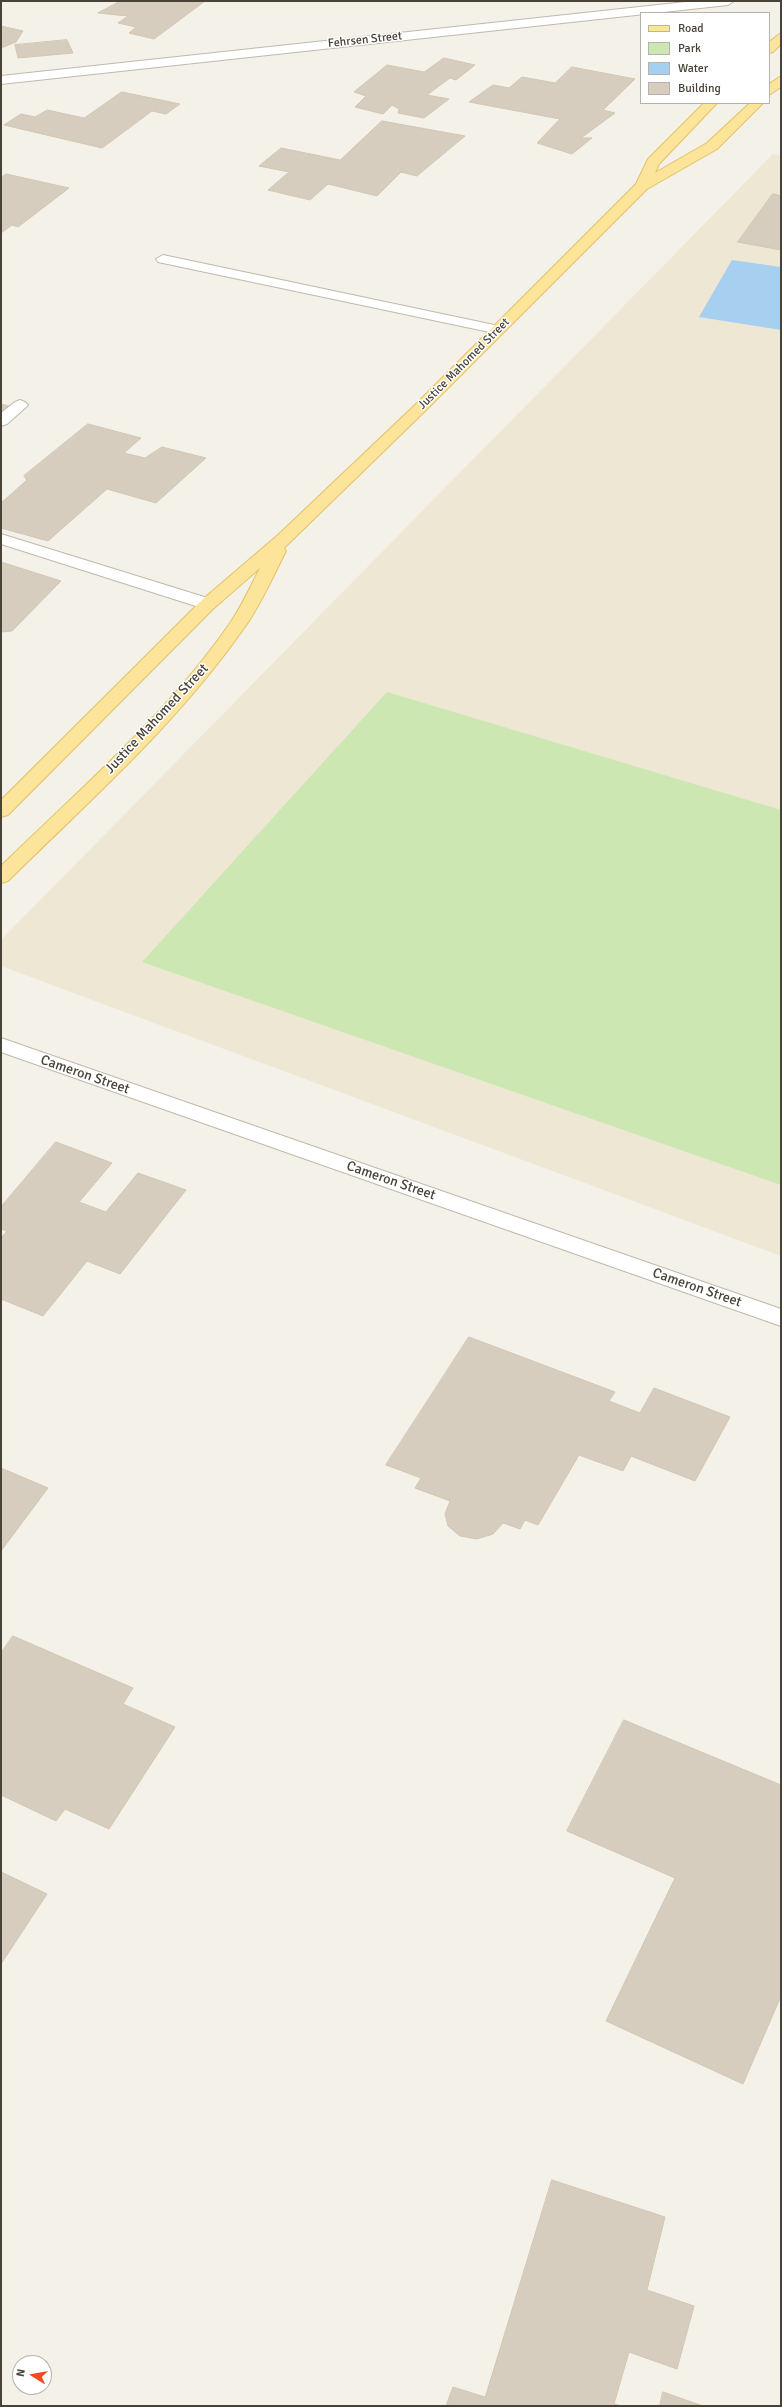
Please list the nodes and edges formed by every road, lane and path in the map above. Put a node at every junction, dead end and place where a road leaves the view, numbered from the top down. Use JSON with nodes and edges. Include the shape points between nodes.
{"nodes":[{"id":1,"x":728,"y":1,"type":"edge"},
{"id":2,"x":781,"y":37,"type":"edge"},
{"id":3,"x":770,"y":48,"type":"edge"},
{"id":4,"x":1,"y":80,"type":"edge"},
{"id":5,"x":781,"y":80,"type":"edge"},
{"id":6,"x":770,"y":90,"type":"edge"},
{"id":7,"x":710,"y":104,"type":"edge"},
{"id":8,"x":756,"y":104,"type":"edge"},
{"id":9,"x":642,"y":186,"type":"junction"},
{"id":10,"x":163,"y":259,"type":"dead end"},
{"id":11,"x":499,"y":330,"type":"junction"},
{"id":12,"x":20,"y":405,"type":"dead end"},
{"id":13,"x":1,"y":421,"type":"edge"},
{"id":14,"x":1,"y":539,"type":"edge"},
{"id":15,"x":284,"y":539,"type":"junction"},
{"id":16,"x":208,"y":604,"type":"junction"},
{"id":17,"x":1,"y":811,"type":"edge"},
{"id":18,"x":1,"y":877,"type":"edge"},
{"id":19,"x":1,"y":1045,"type":"edge"},
{"id":20,"x":781,"y":1318,"type":"edge"}],
"edges":[{"from":1,"to":4,"type":"street","name":"Fehrsen Street"},
{"from":2,"to":3,"type":"main road"},
{"from":5,"to":6,"type":"main road"},
{"from":7,"to":9,"type":"main road","name":"Justice Mahomed Street","via":[[653,162]]},
{"from":8,"to":9,"type":"main road","name":"Justice Mahomed Street","via":[[712,146]]},
{"from":9,"to":11,"type":"main road","name":"Justice Mahomed Street"},
{"from":10,"to":11,"type":"street"},
{"from":11,"to":15,"type":"main road","name":"Justice Mahomed Street"},
{"from":12,"to":13,"type":"street"},
{"from":14,"to":16,"type":"street"},
{"from":15,"to":16,"type":"main road","name":"Justice Mahomed Street"},
{"from":15,"to":18,"type":"main road","name":"Justice Mahomed Street","via":[[238,626],[203,672],[139,741]]},
{"from":16,"to":17,"type":"main road","name":"Justice Mahomed Street"},
{"from":19,"to":20,"type":"street","name":"Cameron Street"}]}
